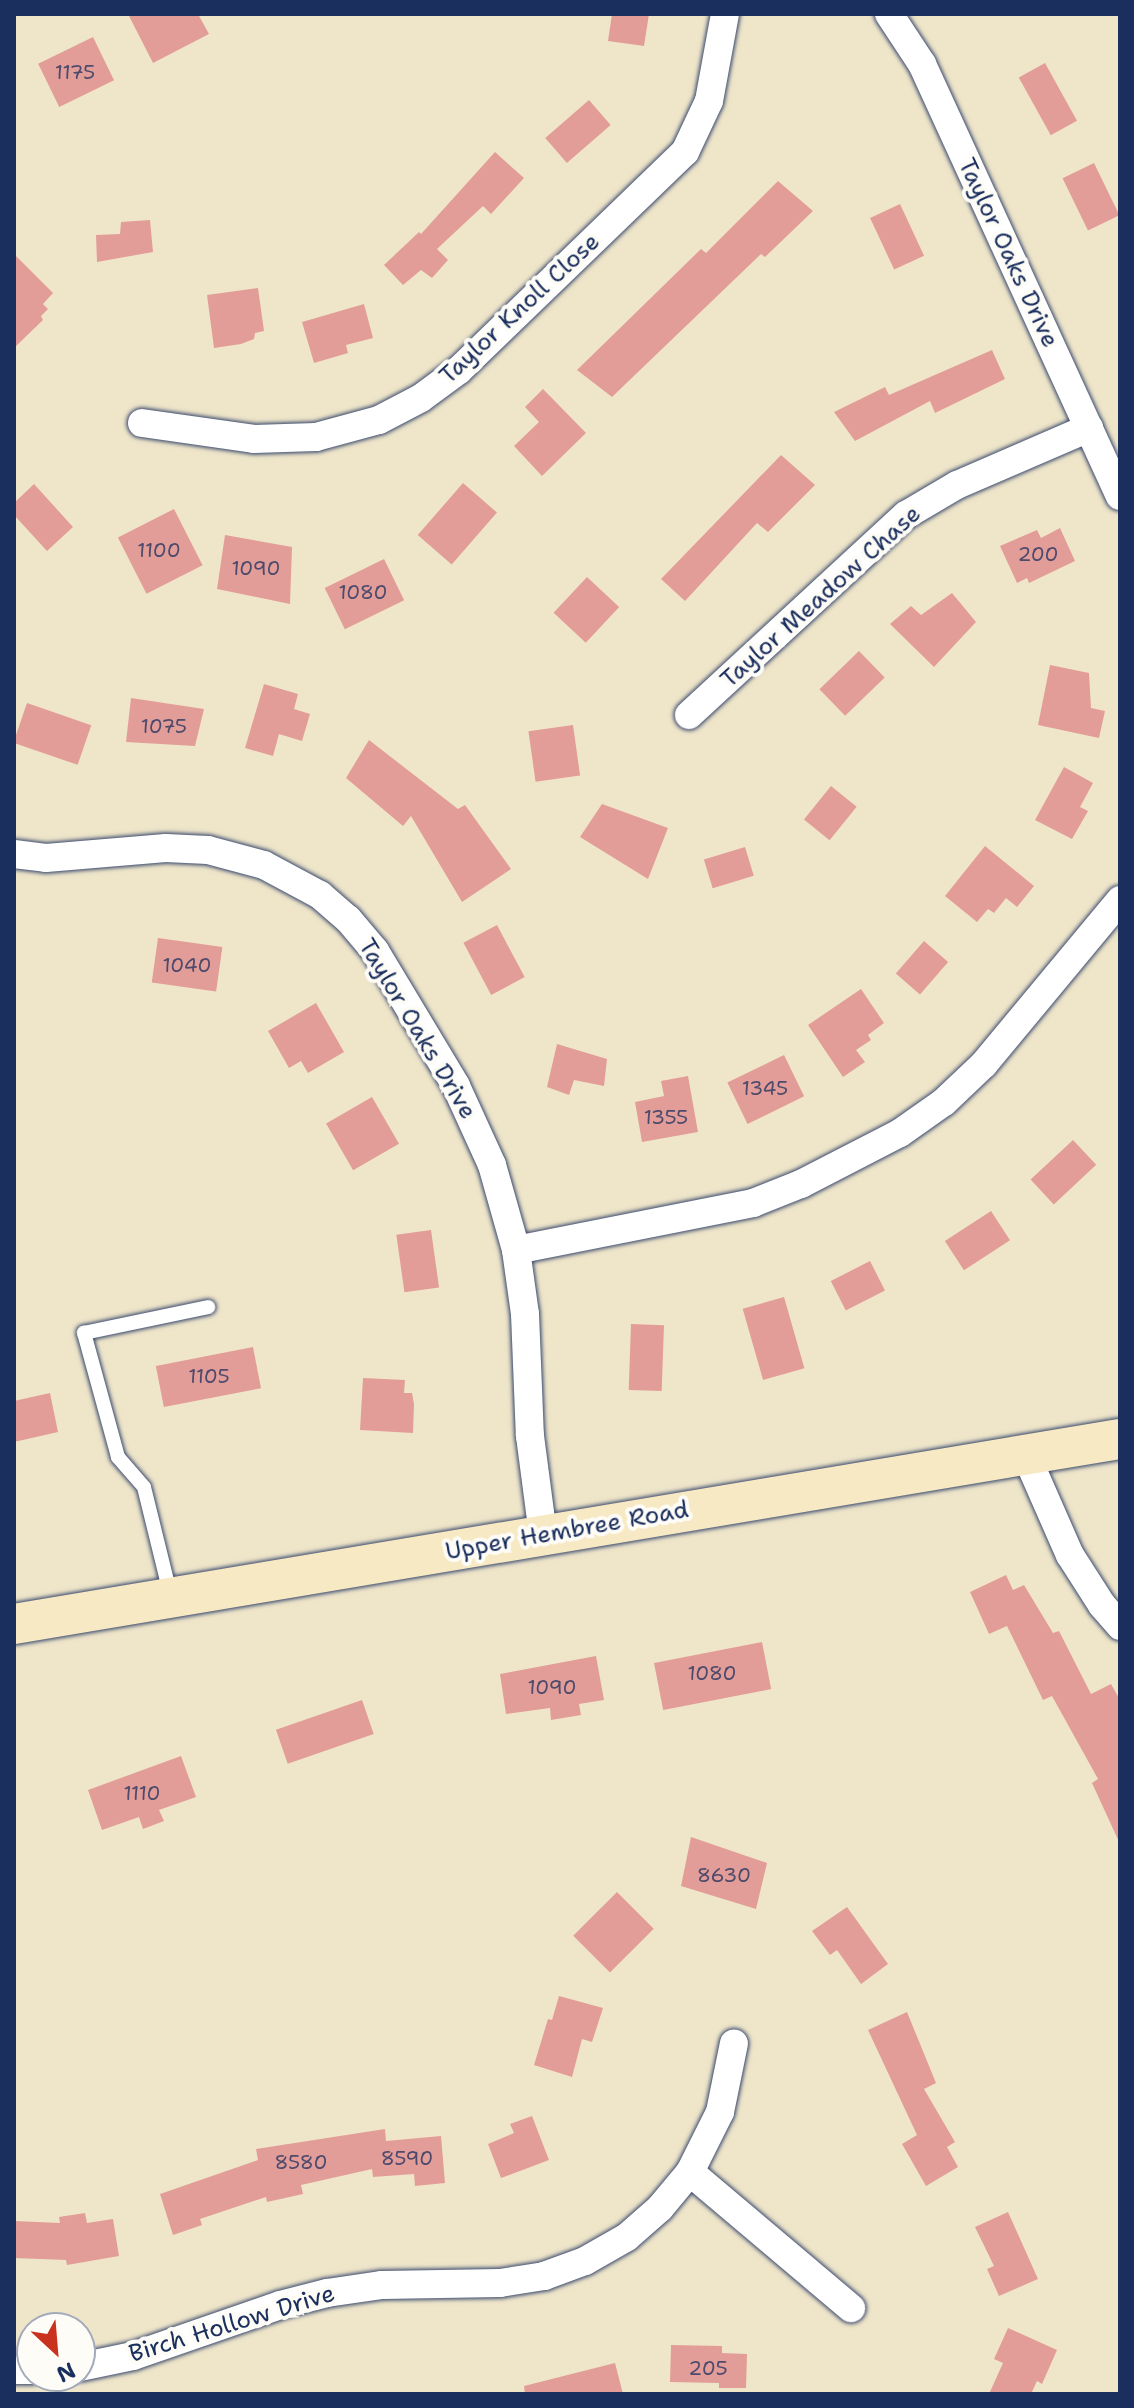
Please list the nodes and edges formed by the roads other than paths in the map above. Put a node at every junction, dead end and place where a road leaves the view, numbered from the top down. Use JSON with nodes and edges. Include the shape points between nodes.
{"nodes":[{"id":1,"x":725,"y":14,"type":"edge"},
{"id":2,"x":889,"y":14,"type":"edge"},
{"id":3,"x":142,"y":423,"type":"dead end"},
{"id":4,"x":1089,"y":428,"type":"junction"},
{"id":5,"x":1120,"y":496,"type":"edge"},
{"id":6,"x":689,"y":715,"type":"dead end"},
{"id":7,"x":14,"y":854,"type":"edge"},
{"id":8,"x":1120,"y":900,"type":"edge"},
{"id":9,"x":516,"y":1250,"type":"junction"},
{"id":10,"x":208,"y":1307,"type":"dead end"},
{"id":11,"x":1120,"y":1439,"type":"edge"},
{"id":12,"x":1026,"y":1455,"type":"junction"},
{"id":13,"x":543,"y":1535,"type":"junction"},
{"id":14,"x":171,"y":1598,"type":"junction"},
{"id":15,"x":14,"y":1624,"type":"edge"},
{"id":16,"x":1120,"y":1626,"type":"edge"},
{"id":17,"x":734,"y":2043,"type":"dead end"},
{"id":18,"x":690,"y":2172,"type":"junction"},
{"id":19,"x":851,"y":2308,"type":"dead end"},
{"id":20,"x":96,"y":2364,"type":"edge"}],
"edges":[{"from":1,"to":3,"type":"street","name":"Taylor Knoll Close","via":[[709,101],[685,152],[459,370],[421,398],[379,420],[316,437],[254,439]]},
{"from":2,"to":4,"type":"street","name":"Taylor Oaks Drive","via":[[922,64]]},
{"from":4,"to":5,"type":"street","name":"Taylor Oaks Drive"},
{"from":4,"to":6,"type":"street","name":"Taylor Meadow Chase","via":[[957,485],[906,515]]},
{"from":7,"to":9,"type":"street","name":"Taylor Oaks Drive","via":[[46,858],[166,848],[208,850],[264,865],[320,895],[375,951],[456,1086],[492,1165]]},
{"from":8,"to":9,"type":"street","via":[[984,1064],[900,1133],[753,1203]]},
{"from":9,"to":13,"type":"street","name":"Taylor Oaks Drive"},
{"from":10,"to":14,"type":"lane","via":[[84,1333],[118,1457],[144,1487]]},
{"from":11,"to":12,"type":"street","name":"Upper Hembree Road"},
{"from":12,"to":13,"type":"street","name":"Upper Hembree Road"},
{"from":12,"to":16,"type":"street","via":[[1070,1555]]},
{"from":13,"to":14,"type":"street","name":"Upper Hembree Road"},
{"from":14,"to":15,"type":"street","name":"Upper Hembree Road"},
{"from":17,"to":18,"type":"street","name":"Birch Hollow Drive","via":[[720,2112]]},
{"from":18,"to":19,"type":"street"},
{"from":18,"to":20,"type":"street","name":"Birch Hollow Drive","via":[[627,2237],[544,2276],[327,2293]]}]}
